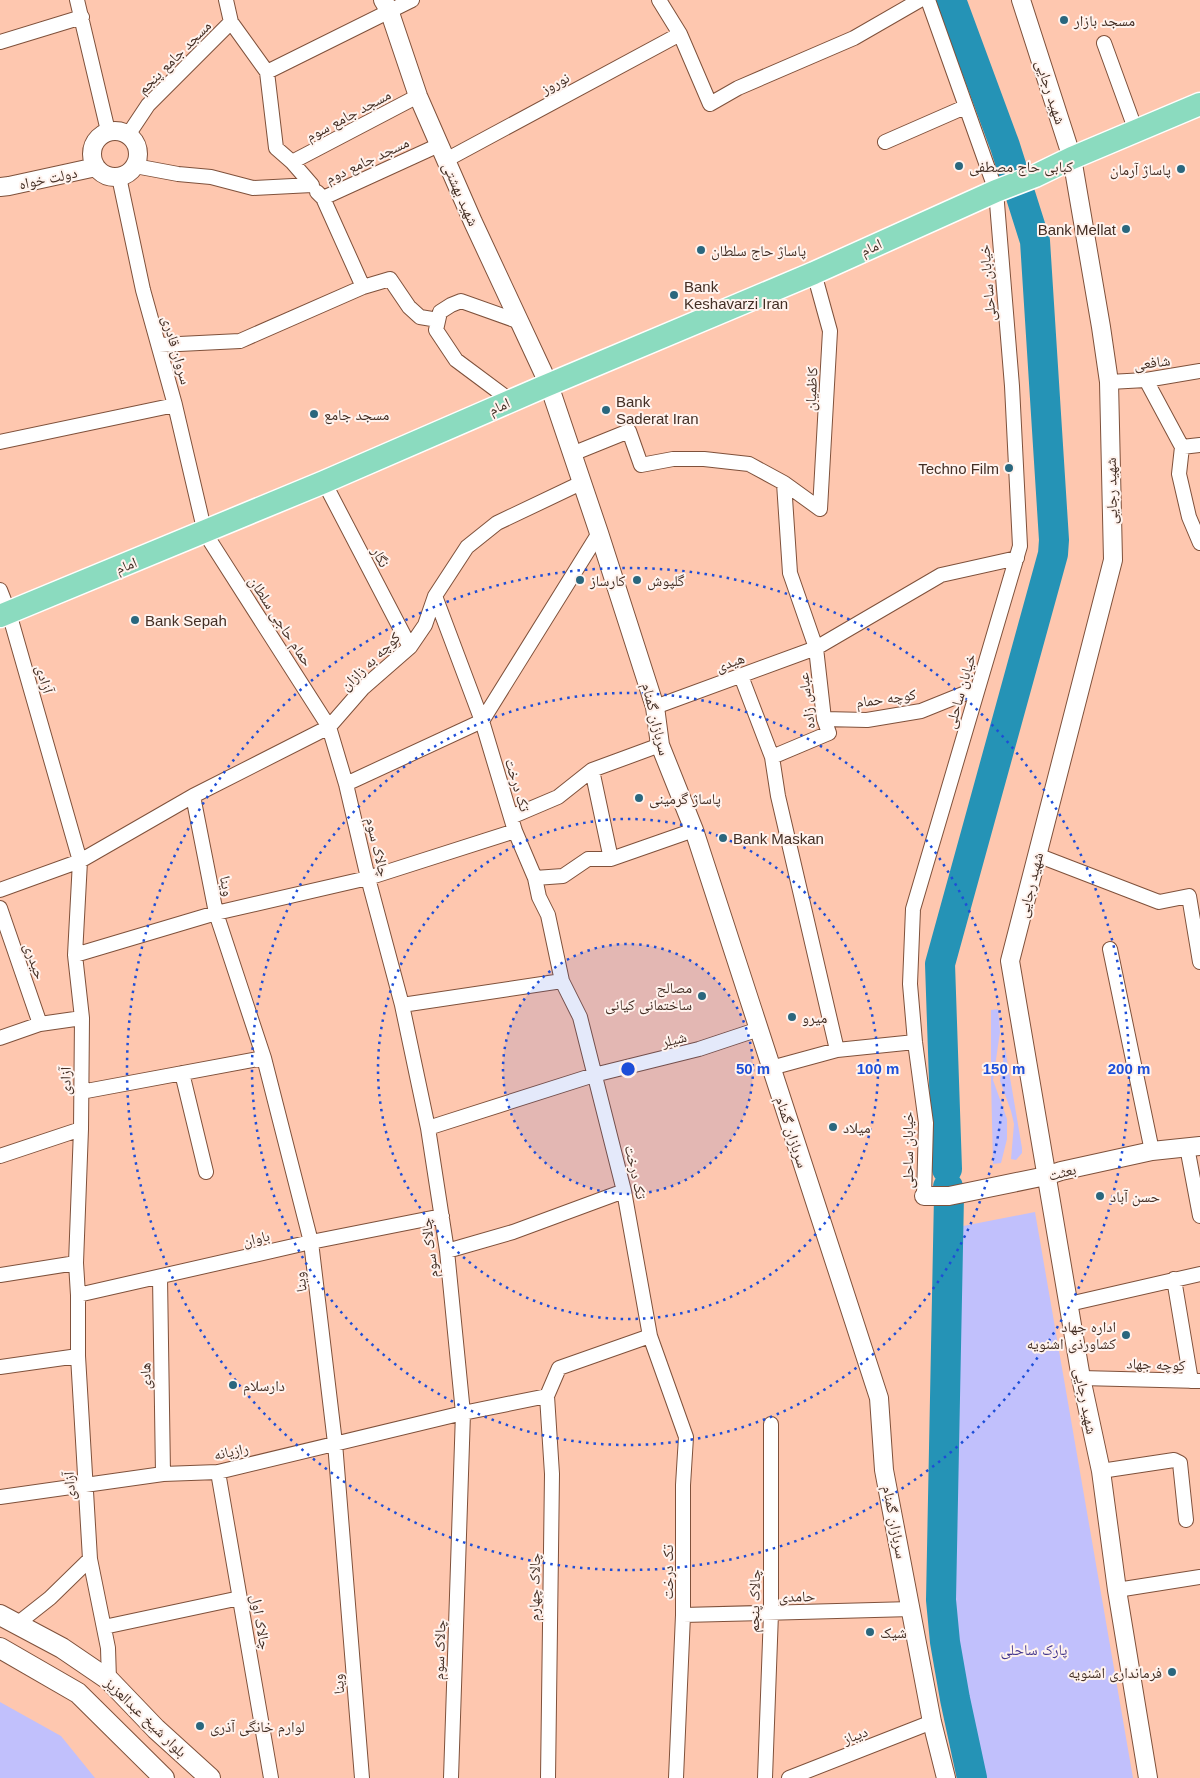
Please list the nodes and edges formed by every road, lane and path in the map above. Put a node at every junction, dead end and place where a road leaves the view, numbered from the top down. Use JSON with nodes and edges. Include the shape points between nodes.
{"nodes":[{"id":1,"x":77,"y":0,"type":"edge"},
{"id":2,"x":226,"y":0,"type":"edge"},
{"id":3,"x":412,"y":0,"type":"edge"},
{"id":4,"x":659,"y":0,"type":"edge"},
{"id":5,"x":920,"y":0,"type":"edge"},
{"id":6,"x":928,"y":0,"type":"edge"},
{"id":7,"x":1021,"y":0,"type":"edge"},
{"id":8,"x":386,"y":5,"type":"edge"},
{"id":9,"x":82,"y":17,"type":"junction"},
{"id":10,"x":231,"y":22,"type":"junction"},
{"id":11,"x":680,"y":34,"type":"junction"},
{"id":12,"x":0,"y":42,"type":"edge"},
{"id":13,"x":1104,"y":43,"type":"dead end"},
{"id":14,"x":267,"y":72,"type":"junction"},
{"id":15,"x":418,"y":96,"type":"junction"},
{"id":16,"x":1200,"y":104,"type":"edge"},
{"id":17,"x":965,"y":107,"type":"junction"},
{"id":18,"x":108,"y":131,"type":"junction"},
{"id":19,"x":1136,"y":131,"type":"junction"},
{"id":20,"x":128,"y":135,"type":"junction"},
{"id":21,"x":885,"y":142,"type":"dead end"},
{"id":22,"x":443,"y":152,"type":"junction"},
{"id":23,"x":1072,"y":158,"type":"junction"},
{"id":24,"x":292,"y":162,"type":"junction"},
{"id":25,"x":134,"y":166,"type":"junction"},
{"id":26,"x":96,"y":167,"type":"junction"},
{"id":27,"x":119,"y":176,"type":"junction"},
{"id":28,"x":312,"y":186,"type":"junction"},
{"id":29,"x":0,"y":187,"type":"edge"},
{"id":30,"x":996,"y":191,"type":"junction"},
{"id":31,"x":323,"y":198,"type":"junction"},
{"id":32,"x":814,"y":273,"type":"junction"},
{"id":33,"x":363,"y":287,"type":"junction"},
{"id":34,"x":438,"y":320,"type":"junction"},
{"id":35,"x":520,"y":322,"type":"junction"},
{"id":36,"x":159,"y":345,"type":"junction"},
{"id":37,"x":1200,"y":371,"type":"edge"},
{"id":38,"x":1146,"y":380,"type":"junction"},
{"id":39,"x":1109,"y":382,"type":"junction"},
{"id":40,"x":549,"y":385,"type":"junction"},
{"id":41,"x":511,"y":401,"type":"junction"},
{"id":42,"x":175,"y":405,"type":"junction"},
{"id":43,"x":0,"y":442,"type":"edge"},
{"id":44,"x":1200,"y":445,"type":"edge"},
{"id":45,"x":1182,"y":447,"type":"junction"},
{"id":46,"x":572,"y":454,"type":"junction"},
{"id":47,"x":324,"y":482,"type":"junction"},
{"id":48,"x":582,"y":483,"type":"junction"},
{"id":49,"x":784,"y":483,"type":"junction"},
{"id":50,"x":205,"y":533,"type":"junction"},
{"id":51,"x":599,"y":533,"type":"junction"},
{"id":52,"x":1200,"y":543,"type":"edge"},
{"id":53,"x":1017,"y":558,"type":"junction"},
{"id":54,"x":0,"y":590,"type":"edge"},
{"id":55,"x":435,"y":596,"type":"junction"},
{"id":56,"x":4,"y":615,"type":"edge"},
{"id":57,"x":410,"y":647,"type":"junction"},
{"id":58,"x":816,"y":648,"type":"junction"},
{"id":59,"x":741,"y":676,"type":"junction"},
{"id":60,"x":978,"y":688,"type":"junction"},
{"id":61,"x":655,"y":707,"type":"junction"},
{"id":62,"x":824,"y":719,"type":"junction"},
{"id":63,"x":482,"y":721,"type":"junction"},
{"id":64,"x":329,"y":727,"type":"junction"},
{"id":65,"x":660,"y":745,"type":"junction"},
{"id":66,"x":772,"y":757,"type":"junction"},
{"id":67,"x":592,"y":770,"type":"junction"},
{"id":68,"x":346,"y":784,"type":"junction"},
{"id":69,"x":193,"y":796,"type":"junction"},
{"id":70,"x":511,"y":817,"type":"junction"},
{"id":71,"x":694,"y":830,"type":"junction"},
{"id":72,"x":515,"y":831,"type":"junction"},
{"id":73,"x":1038,"y":855,"type":"junction"},
{"id":74,"x":612,"y":860,"type":"junction"},
{"id":75,"x":80,"y":861,"type":"junction"},
{"id":76,"x":368,"y":878,"type":"junction"},
{"id":77,"x":535,"y":878,"type":"junction"},
{"id":78,"x":0,"y":890,"type":"edge"},
{"id":79,"x":0,"y":908,"type":"edge"},
{"id":80,"x":216,"y":913,"type":"junction"},
{"id":81,"x":1110,"y":949,"type":"dead end"},
{"id":82,"x":75,"y":955,"type":"junction"},
{"id":83,"x":1200,"y":957,"type":"edge"},
{"id":84,"x":562,"y":981,"type":"junction"},
{"id":85,"x":402,"y":1005,"type":"junction"},
{"id":86,"x":82,"y":1018,"type":"junction"},
{"id":87,"x":40,"y":1024,"type":"junction"},
{"id":88,"x":759,"y":1029,"type":"junction"},
{"id":89,"x":0,"y":1038,"type":"edge"},
{"id":90,"x":915,"y":1042,"type":"junction"},
{"id":91,"x":837,"y":1050,"type":"junction"},
{"id":92,"x":264,"y":1058,"type":"junction"},
{"id":93,"x":772,"y":1068,"type":"junction"},
{"id":94,"x":182,"y":1073,"type":"junction"},
{"id":95,"x":594,"y":1075,"type":"junction"},
{"id":96,"x":81,"y":1092,"type":"junction"},
{"id":97,"x":428,"y":1128,"type":"junction"},
{"id":98,"x":81,"y":1129,"type":"junction"},
{"id":99,"x":1193,"y":1146,"type":"edge"},
{"id":100,"x":1152,"y":1150,"type":"junction"},
{"id":101,"x":0,"y":1156,"type":"edge"},
{"id":102,"x":206,"y":1172,"type":"dead end"},
{"id":103,"x":1046,"y":1176,"type":"junction"},
{"id":104,"x":624,"y":1190,"type":"junction"},
{"id":105,"x":924,"y":1196,"type":"joint"},
{"id":106,"x":442,"y":1216,"type":"junction"},
{"id":107,"x":1200,"y":1216,"type":"edge"},
{"id":108,"x":312,"y":1242,"type":"junction"},
{"id":109,"x":447,"y":1250,"type":"junction"},
{"id":110,"x":76,"y":1263,"type":"junction"},
{"id":111,"x":1200,"y":1274,"type":"edge"},
{"id":112,"x":0,"y":1275,"type":"edge"},
{"id":113,"x":160,"y":1277,"type":"junction"},
{"id":114,"x":1174,"y":1279,"type":"junction"},
{"id":115,"x":78,"y":1295,"type":"junction"},
{"id":116,"x":1069,"y":1304,"type":"junction"},
{"id":117,"x":650,"y":1336,"type":"junction"},
{"id":118,"x":78,"y":1356,"type":"junction"},
{"id":119,"x":0,"y":1367,"type":"edge"},
{"id":120,"x":1081,"y":1378,"type":"junction"},
{"id":121,"x":1196,"y":1381,"type":"edge"},
{"id":122,"x":546,"y":1396,"type":"junction"},
{"id":123,"x":464,"y":1413,"type":"junction"},
{"id":124,"x":771,"y":1424,"type":"dead end"},
{"id":125,"x":335,"y":1444,"type":"junction"},
{"id":126,"x":1101,"y":1471,"type":"junction"},
{"id":127,"x":218,"y":1472,"type":"junction"},
{"id":128,"x":163,"y":1474,"type":"junction"},
{"id":129,"x":86,"y":1485,"type":"junction"},
{"id":130,"x":0,"y":1496,"type":"edge"},
{"id":131,"x":1186,"y":1520,"type":"dead end"},
{"id":132,"x":90,"y":1559,"type":"junction"},
{"id":133,"x":1200,"y":1577,"type":"edge"},
{"id":134,"x":1117,"y":1590,"type":"junction"},
{"id":135,"x":240,"y":1598,"type":"junction"},
{"id":136,"x":912,"y":1609,"type":"junction"},
{"id":137,"x":771,"y":1613,"type":"junction"},
{"id":138,"x":683,"y":1615,"type":"junction"},
{"id":139,"x":9,"y":1620,"type":"edge"},
{"id":140,"x":104,"y":1627,"type":"junction"},
{"id":141,"x":0,"y":1648,"type":"edge"},
{"id":142,"x":109,"y":1680,"type":"junction"},
{"id":143,"x":932,"y":1722,"type":"junction"},
{"id":144,"x":164,"y":1778,"type":"edge"},
{"id":145,"x":210,"y":1778,"type":"edge"},
{"id":146,"x":271,"y":1778,"type":"edge"},
{"id":147,"x":362,"y":1778,"type":"edge"},
{"id":148,"x":451,"y":1778,"type":"edge"},
{"id":149,"x":548,"y":1778,"type":"edge"},
{"id":150,"x":676,"y":1778,"type":"edge"},
{"id":151,"x":765,"y":1778,"type":"edge"},
{"id":152,"x":789,"y":1778,"type":"edge"},
{"id":153,"x":946,"y":1778,"type":"edge"},
{"id":154,"x":1148,"y":1778,"type":"edge"}],
"edges":[{"from":1,"to":9,"type":"street"},
{"from":2,"to":10,"type":"street","name":"مسجد جامع پنجم"},
{"from":3,"to":8,"type":"street"},
{"from":4,"to":11,"type":"street"},
{"from":5,"to":11,"type":"street","via":[[854,38],[738,88],[710,104]]},
{"from":6,"to":17,"type":"street","name":"خیابان ساحلی"},
{"from":7,"to":23,"type":"street","name":"شهید رجایی"},
{"from":8,"to":14,"type":"street"},
{"from":8,"to":15,"type":"street","name":"شهید بهشتی"},
{"from":9,"to":12,"type":"street"},
{"from":9,"to":18,"type":"street"},
{"from":10,"to":14,"type":"street"},
{"from":10,"to":20,"type":"street","name":"مسجد جامع پنجم","via":[[148,106]]},
{"from":11,"to":22,"type":"street","name":"نوروز"},
{"from":13,"to":19,"type":"street"},
{"from":14,"to":24,"type":"street","name":"مسجد جامع دوم","via":[[276,148]]},
{"from":15,"to":22,"type":"street","name":"شهید بهشتی"},
{"from":15,"to":24,"type":"street","name":"مسجد جامع سوم"},
{"from":16,"to":19,"type":"main road"},
{"from":17,"to":21,"type":"street"},
{"from":17,"to":30,"type":"street","name":"خیابان ساحلی"},
{"from":18,"to":20,"type":"street","via":[[116,130]]},
{"from":18,"to":26,"type":"street","via":[[96,139],[93,146],[91,154]]},
{"from":19,"to":23,"type":"main road"},
{"from":20,"to":25,"type":"street","via":[[136,146]]},
{"from":22,"to":31,"type":"street","name":"مسجد جامع دوم"},
{"from":22,"to":35,"type":"street","name":"شهید بهشتی"},
{"from":23,"to":30,"type":"main road","name":"امام"},
{"from":23,"to":39,"type":"street","name":"شهید رجایی"},
{"from":24,"to":28,"type":"street","name":"مسجد جامع دوم"},
{"from":25,"to":27,"type":"street"},
{"from":25,"to":28,"type":"street","via":[[211,177],[253,188]]},
{"from":26,"to":27,"type":"street","via":[[106,176]]},
{"from":26,"to":29,"type":"street","name":"دولت خواه"},
{"from":27,"to":36,"type":"street","name":"سروان قادری","via":[[143,290]]},
{"from":28,"to":31,"type":"street","name":"مسجد جامع دوم"},
{"from":30,"to":32,"type":"main road","name":"امام"},
{"from":30,"to":53,"type":"street","name":"خیابان ساحلی","via":[[1012,386],[1020,546]]},
{"from":31,"to":33,"type":"street"},
{"from":32,"to":40,"type":"main road","name":"امام"},
{"from":32,"to":49,"type":"street","name":"کاظمیان","via":[[830,331],[820,509]]},
{"from":33,"to":34,"type":"street","via":[[390,279],[420,317]]},
{"from":33,"to":36,"type":"street","via":[[240,340]]},
{"from":34,"to":35,"type":"street","via":[[440,312],[461,301]]},
{"from":34,"to":41,"type":"street","via":[[436,330],[456,360]]},
{"from":35,"to":40,"type":"street","name":"شهید بهشتی"},
{"from":36,"to":42,"type":"street","name":"سروان قادری"},
{"from":37,"to":38,"type":"street","name":"شافعی"},
{"from":38,"to":39,"type":"street","name":"شافعی"},
{"from":38,"to":45,"type":"street"},
{"from":39,"to":73,"type":"street","name":"شهید رجایی","via":[[1112,560]]},
{"from":40,"to":41,"type":"main road","name":"امام"},
{"from":40,"to":46,"type":"street","name":"سربازان گمنام"},
{"from":41,"to":47,"type":"main road","name":"امام"},
{"from":42,"to":43,"type":"street"},
{"from":42,"to":50,"type":"street","name":"سروان قادری"},
{"from":44,"to":45,"type":"street"},
{"from":45,"to":52,"type":"street","via":[[1179,474],[1189,517]]},
{"from":46,"to":48,"type":"street","name":"سربازان گمنام"},
{"from":46,"to":49,"type":"street","via":[[629,432],[641,465],[704,459],[749,464]]},
{"from":47,"to":50,"type":"main road","name":"امام"},
{"from":47,"to":57,"type":"street","name":"نگار"},
{"from":48,"to":51,"type":"street","name":"سربازان گمنام"},
{"from":48,"to":55,"type":"street","name":"کوچه به زازان","via":[[497,523],[467,547]]},
{"from":49,"to":58,"type":"street","name":"عباس زاده","via":[[790,573]]},
{"from":50,"to":56,"type":"main road","name":"امام"},
{"from":50,"to":64,"type":"street","name":"حمام حاجی سلطان"},
{"from":51,"to":61,"type":"street","name":"سربازان گمنام"},
{"from":51,"to":63,"type":"street"},
{"from":53,"to":58,"type":"street","via":[[941,575]]},
{"from":53,"to":60,"type":"street","name":"خیابان ساحلی"},
{"from":54,"to":56,"type":"street","name":"آزادی"},
{"from":55,"to":57,"type":"street","name":"کوچه به زازان","via":[[425,625]]},
{"from":55,"to":63,"type":"street","name":"تک درخت"},
{"from":56,"to":75,"type":"street","name":"آزادی"},
{"from":57,"to":64,"type":"street","name":"کوچه به زازان","via":[[363,688]]},
{"from":58,"to":59,"type":"street","name":"هیدی"},
{"from":58,"to":62,"type":"street","name":"عباس زاده"},
{"from":59,"to":61,"type":"street","name":"هیدی"},
{"from":59,"to":66,"type":"street"},
{"from":60,"to":62,"type":"street","name":"کوچه حمام","via":[[921,711],[867,720]]},
{"from":60,"to":90,"type":"street","name":"خیابان ساحلی","via":[[913,909],[910,984]]},
{"from":61,"to":65,"type":"street","name":"سربازان گمنام"},
{"from":62,"to":66,"type":"street","name":"عباس زاده","via":[[829,733]]},
{"from":63,"to":68,"type":"street"},
{"from":63,"to":70,"type":"street","name":"تک درخت"},
{"from":64,"to":68,"type":"street","name":"چالاک سوم"},
{"from":64,"to":69,"type":"street"},
{"from":65,"to":67,"type":"street"},
{"from":65,"to":71,"type":"street","name":"سربازان گمنام"},
{"from":66,"to":91,"type":"street","via":[[778,796]]},
{"from":67,"to":70,"type":"street","via":[[558,797]]},
{"from":67,"to":74,"type":"street"},
{"from":68,"to":76,"type":"street","name":"چالاک سوم"},
{"from":69,"to":75,"type":"street"},
{"from":69,"to":80,"type":"street","name":"وینا"},
{"from":70,"to":72,"type":"street","name":"تک درخت"},
{"from":71,"to":74,"type":"street"},
{"from":71,"to":88,"type":"street","name":"سربازان گمنام"},
{"from":72,"to":76,"type":"street"},
{"from":72,"to":77,"type":"street","name":"تک درخت"},
{"from":73,"to":83,"type":"street","via":[[1159,902],[1188,896]]},
{"from":73,"to":103,"type":"street","name":"شهید رجایی","via":[[1010,961]]},
{"from":74,"to":77,"type":"street","via":[[588,859],[563,876]]},
{"from":75,"to":78,"type":"street"},
{"from":75,"to":82,"type":"street","name":"آزادی"},
{"from":76,"to":80,"type":"street"},
{"from":76,"to":85,"type":"street","name":"چالاک سوم"},
{"from":77,"to":84,"type":"street","name":"تک درخت","via":[[539,897],[548,915]]},
{"from":79,"to":87,"type":"street","name":"حیدری"},
{"from":80,"to":82,"type":"street"},
{"from":80,"to":92,"type":"street","name":"وینا"},
{"from":81,"to":100,"type":"street"},
{"from":82,"to":86,"type":"street","name":"آزادی"},
{"from":84,"to":85,"type":"street"},
{"from":84,"to":95,"type":"street","name":"تک درخت","via":[[580,1017]]},
{"from":85,"to":97,"type":"street","name":"چالاک سوم"},
{"from":86,"to":87,"type":"street"},
{"from":86,"to":96,"type":"street","name":"آزادی"},
{"from":87,"to":89,"type":"street"},
{"from":88,"to":93,"type":"street","name":"سربازان گمنام"},
{"from":88,"to":95,"type":"street","name":"شیلر","via":[[699,1049]]},
{"from":90,"to":91,"type":"street"},
{"from":90,"to":105,"type":"street","name":"خیابان ساحلی","via":[[926,1123]]},
{"from":91,"to":93,"type":"street"},
{"from":92,"to":94,"type":"street"},
{"from":92,"to":108,"type":"street","name":"وینا"},
{"from":93,"to":136,"type":"street","name":"سربازان گمنام","via":[[879,1398],[884,1470]]},
{"from":94,"to":96,"type":"street"},
{"from":94,"to":102,"type":"street"},
{"from":95,"to":97,"type":"street","name":"شیلر"},
{"from":95,"to":104,"type":"street","name":"تک درخت"},
{"from":96,"to":98,"type":"street","name":"آزادی"},
{"from":97,"to":106,"type":"street","name":"چالاک سوم"},
{"from":98,"to":101,"type":"street"},
{"from":98,"to":110,"type":"street","name":"آزادی"},
{"from":99,"to":100,"type":"street","name":"بعثت"},
{"from":99,"to":107,"type":"street"},
{"from":100,"to":103,"type":"street","name":"بعثت"},
{"from":103,"to":105,"type":"street","name":"بعثت","via":[[949,1196]]},
{"from":103,"to":116,"type":"street","name":"شهید رجایی"},
{"from":104,"to":109,"type":"street","via":[[513,1232]]},
{"from":104,"to":117,"type":"street","name":"تک درخت"},
{"from":106,"to":108,"type":"street","name":"باوان"},
{"from":106,"to":109,"type":"street","name":"چالاک سوم"},
{"from":108,"to":113,"type":"street","name":"باوان"},
{"from":108,"to":125,"type":"street","name":"وینا"},
{"from":109,"to":123,"type":"street","name":"چالاک سوم"},
{"from":110,"to":112,"type":"street"},
{"from":110,"to":115,"type":"street","name":"آزادی"},
{"from":111,"to":114,"type":"street"},
{"from":113,"to":115,"type":"street","name":"باوان"},
{"from":113,"to":128,"type":"street","name":"هادی"},
{"from":114,"to":116,"type":"street"},
{"from":114,"to":121,"type":"street"},
{"from":115,"to":118,"type":"street","name":"آزادی"},
{"from":116,"to":120,"type":"street","name":"شهید رجایی"},
{"from":117,"to":122,"type":"street","via":[[559,1368]]},
{"from":117,"to":138,"type":"street","name":"تک درخت","via":[[686,1437]]},
{"from":118,"to":119,"type":"street"},
{"from":118,"to":129,"type":"street","name":"آزادی"},
{"from":120,"to":121,"type":"street","name":"کوچه جهاد"},
{"from":120,"to":126,"type":"street","name":"شهید رجایی"},
{"from":122,"to":123,"type":"street","name":"رازیانه"},
{"from":122,"to":149,"type":"street","name":"چالاک چهارم","via":[[552,1474]]},
{"from":123,"to":125,"type":"street","name":"رازیانه"},
{"from":123,"to":148,"type":"street","name":"چالاک سوم"},
{"from":124,"to":137,"type":"street","name":"چالاک پنجم"},
{"from":125,"to":127,"type":"street","name":"رازیانه"},
{"from":125,"to":147,"type":"street","name":"وینا"},
{"from":126,"to":131,"type":"street","via":[[1174,1460],[1180,1463]]},
{"from":126,"to":134,"type":"street","name":"شهید رجایی"},
{"from":127,"to":128,"type":"street","name":"رازیانه"},
{"from":127,"to":135,"type":"street","name":"چالاک اول"},
{"from":128,"to":129,"type":"street","name":"رازیانه"},
{"from":129,"to":130,"type":"street","name":"رازیانه"},
{"from":129,"to":132,"type":"street","name":"آزادی"},
{"from":132,"to":139,"type":"street","via":[[50,1598]]},
{"from":132,"to":140,"type":"street","name":"آزادی"},
{"from":133,"to":134,"type":"street"},
{"from":134,"to":154,"type":"street","name":"شهید رجایی"},
{"from":135,"to":140,"type":"street"},
{"from":135,"to":146,"type":"street","name":"چالاک اول"},
{"from":136,"to":137,"type":"street","name":"حامدی"},
{"from":136,"to":143,"type":"street","name":"سربازان گمنام"},
{"from":137,"to":138,"type":"street","name":"حامدی"},
{"from":137,"to":151,"type":"street","name":"چالاک پنجم"},
{"from":138,"to":150,"type":"street","name":"تک درخت"},
{"from":139,"to":142,"type":"main road","name":"بلوار شیخ عبدالعزیز","via":[[62,1648]]},
{"from":140,"to":142,"type":"street","name":"آزادی"},
{"from":141,"to":144,"type":"main road","name":"بلوار شیخ عبدالعزیز","via":[[78,1693]]},
{"from":142,"to":145,"type":"main road","name":"بلوار شیخ عبدالعزیز"},
{"from":143,"to":152,"type":"street","name":"دیباز"},
{"from":143,"to":153,"type":"street","name":"سربازان گمنام"}]}
